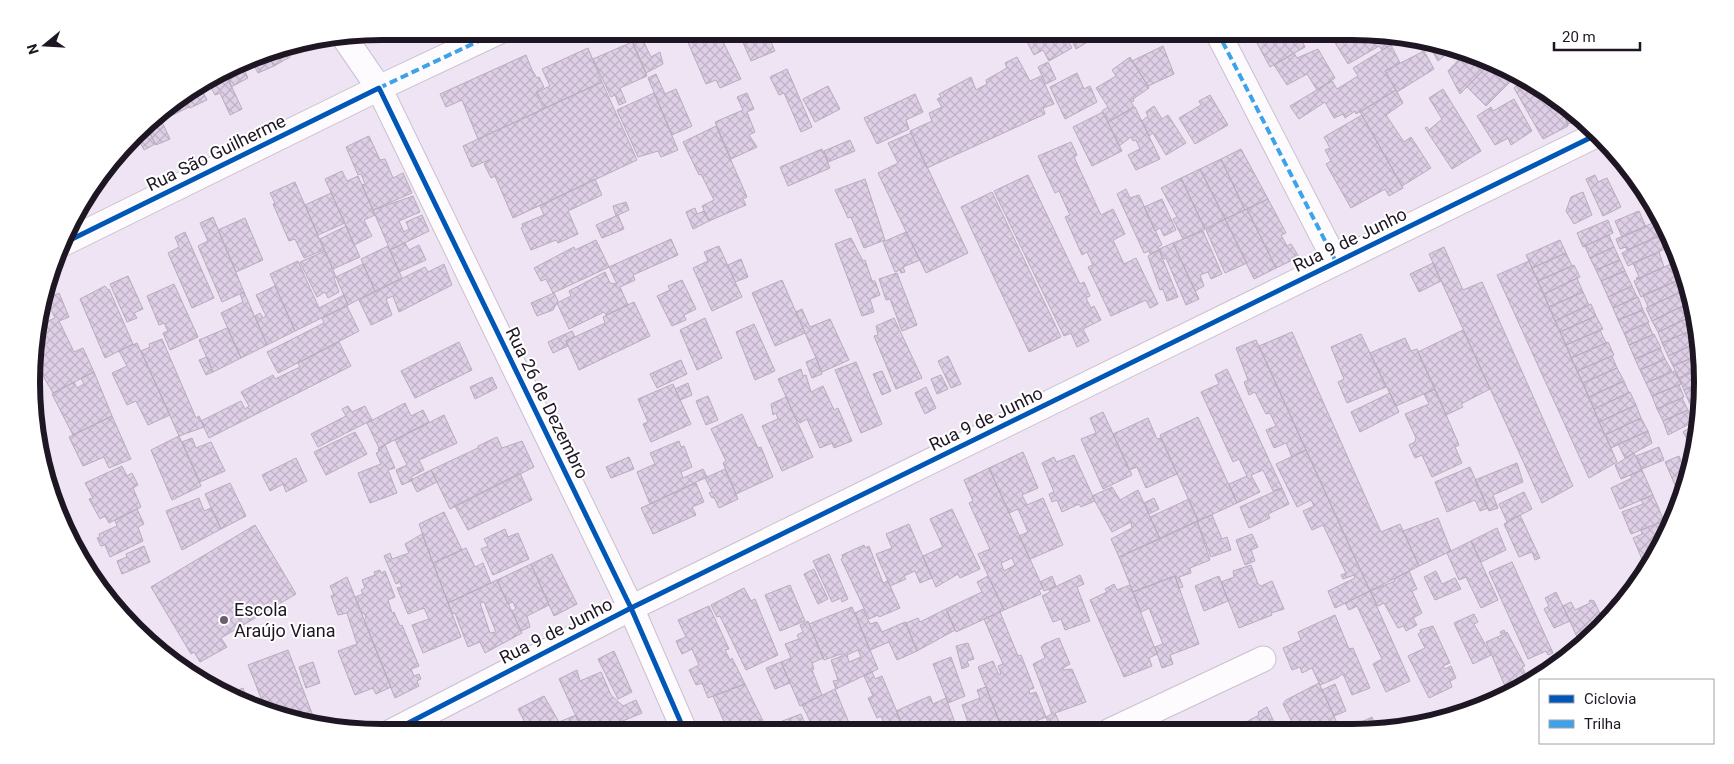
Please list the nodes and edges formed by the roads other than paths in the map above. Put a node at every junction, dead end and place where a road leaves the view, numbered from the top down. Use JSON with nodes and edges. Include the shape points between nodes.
{"nodes":[{"id":1,"x":481,"y":40,"type":"edge"},
{"id":2,"x":1222,"y":40,"type":"edge"},
{"id":3,"x":347,"y":42,"type":"edge"},
{"id":4,"x":379,"y":88,"type":"junction"},
{"id":5,"x":1591,"y":137,"type":"edge"},
{"id":6,"x":71,"y":241,"type":"edge"},
{"id":7,"x":1336,"y":262,"type":"junction"},
{"id":8,"x":631,"y":608,"type":"junction"},
{"id":9,"x":1263,"y":660,"type":"dead end"},
{"id":10,"x":406,"y":724,"type":"edge"},
{"id":11,"x":682,"y":724,"type":"edge"},
{"id":12,"x":1125,"y":724,"type":"edge"}],
"edges":[{"from":1,"to":4,"type":"street","name":"Rua São Guilherme"},
{"from":2,"to":7,"type":"street"},
{"from":3,"to":4,"type":"street","name":"Rua 26 de Dezembro"},
{"from":4,"to":6,"type":"street","name":"Rua São Guilherme"},
{"from":4,"to":8,"type":"street","name":"Rua 26 de Dezembro"},
{"from":5,"to":7,"type":"street","name":"Rua 9 de Junho"},
{"from":7,"to":8,"type":"street","name":"Rua 9 de Junho"},
{"from":8,"to":10,"type":"street","name":"Rua 9 de Junho"},
{"from":8,"to":11,"type":"street","name":"Rua 26 de Dezembro"},
{"from":9,"to":12,"type":"street"}]}
